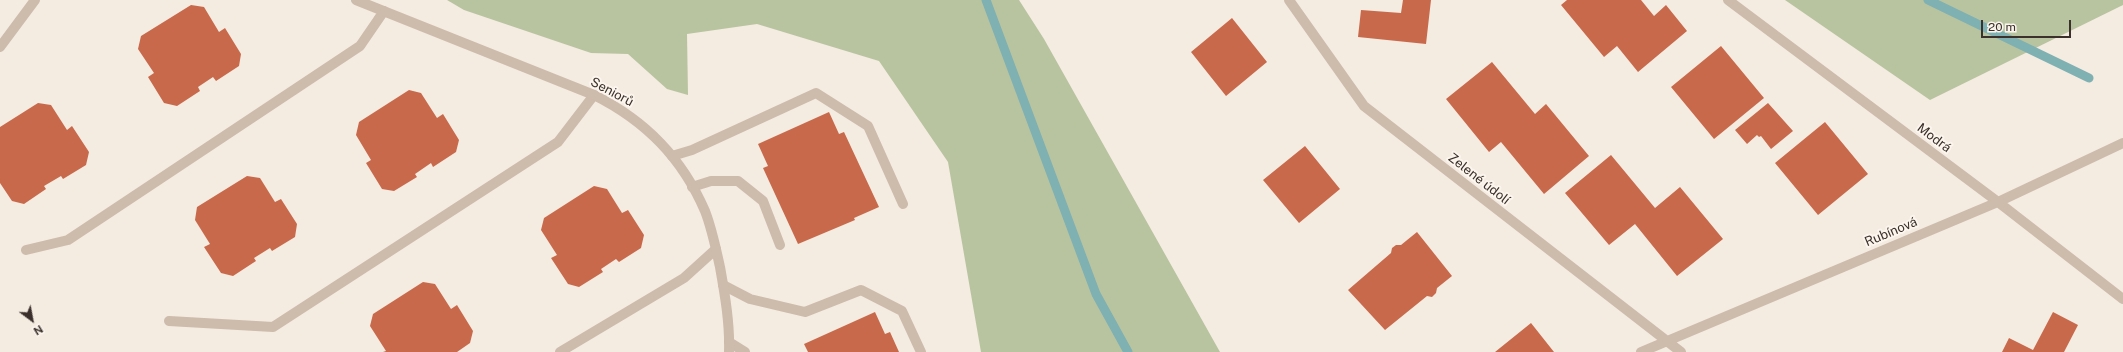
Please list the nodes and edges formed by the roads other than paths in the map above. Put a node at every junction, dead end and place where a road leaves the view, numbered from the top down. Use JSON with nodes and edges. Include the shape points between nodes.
{"nodes":[{"id":1,"x":35,"y":0,"type":"edge"},
{"id":2,"x":356,"y":0,"type":"edge"},
{"id":3,"x":1289,"y":0,"type":"edge"},
{"id":4,"x":1728,"y":0,"type":"edge"},
{"id":5,"x":384,"y":11,"type":"junction"},
{"id":6,"x":0,"y":47,"type":"edge"},
{"id":7,"x":594,"y":95,"type":"junction"},
{"id":8,"x":2123,"y":143,"type":"edge"},
{"id":9,"x":672,"y":156,"type":"junction"},
{"id":10,"x":692,"y":187,"type":"junction"},
{"id":11,"x":1998,"y":202,"type":"junction"},
{"id":12,"x":903,"y":204,"type":"dead end"},
{"id":13,"x":780,"y":245,"type":"dead end"},
{"id":14,"x":716,"y":249,"type":"junction"},
{"id":15,"x":26,"y":250,"type":"dead end"},
{"id":16,"x":723,"y":285,"type":"junction"},
{"id":17,"x":2123,"y":299,"type":"edge"},
{"id":18,"x":170,"y":321,"type":"dead end"},
{"id":19,"x":1666,"y":340,"type":"junction"},
{"id":20,"x":729,"y":347,"type":"edge"},
{"id":21,"x":560,"y":352,"type":"edge"},
{"id":22,"x":745,"y":352,"type":"edge"},
{"id":23,"x":921,"y":352,"type":"edge"},
{"id":24,"x":1641,"y":352,"type":"edge"},
{"id":25,"x":1681,"y":352,"type":"edge"}],
"edges":[{"from":1,"to":6,"type":"street"},
{"from":2,"to":5,"type":"street","name":"Seniorů"},
{"from":3,"to":19,"type":"street","name":"Zelené údolí","via":[[1364,106]]},
{"from":4,"to":11,"type":"street","name":"Modrá"},
{"from":5,"to":7,"type":"street","name":"Seniorů"},
{"from":5,"to":15,"type":"street","via":[[360,46],[68,240]]},
{"from":7,"to":9,"type":"street","name":"Seniorů","via":[[620,108],[651,133]]},
{"from":7,"to":18,"type":"street","via":[[558,142],[273,327]]},
{"from":8,"to":11,"type":"street","name":"Rubínová"},
{"from":9,"to":10,"type":"street","name":"Seniorů"},
{"from":9,"to":12,"type":"street","via":[[692,150],[816,93],[868,126]]},
{"from":10,"to":13,"type":"street","via":[[711,181],[738,181],[763,201]]},
{"from":10,"to":14,"type":"street","name":"Seniorů","via":[[705,212]]},
{"from":11,"to":17,"type":"street","name":"Modrá"},
{"from":11,"to":19,"type":"street","name":"Rubínová"},
{"from":14,"to":16,"type":"street","name":"Seniorů"},
{"from":14,"to":21,"type":"street","via":[[684,278]]},
{"from":16,"to":20,"type":"street","name":"Seniorů"},
{"from":16,"to":23,"type":"street","via":[[750,299],[805,312],[861,290],[902,311]]},
{"from":19,"to":24,"type":"street","name":"Rubínová"},
{"from":19,"to":25,"type":"street","name":"Zelené údolí"},
{"from":20,"to":22,"type":"street"}]}
